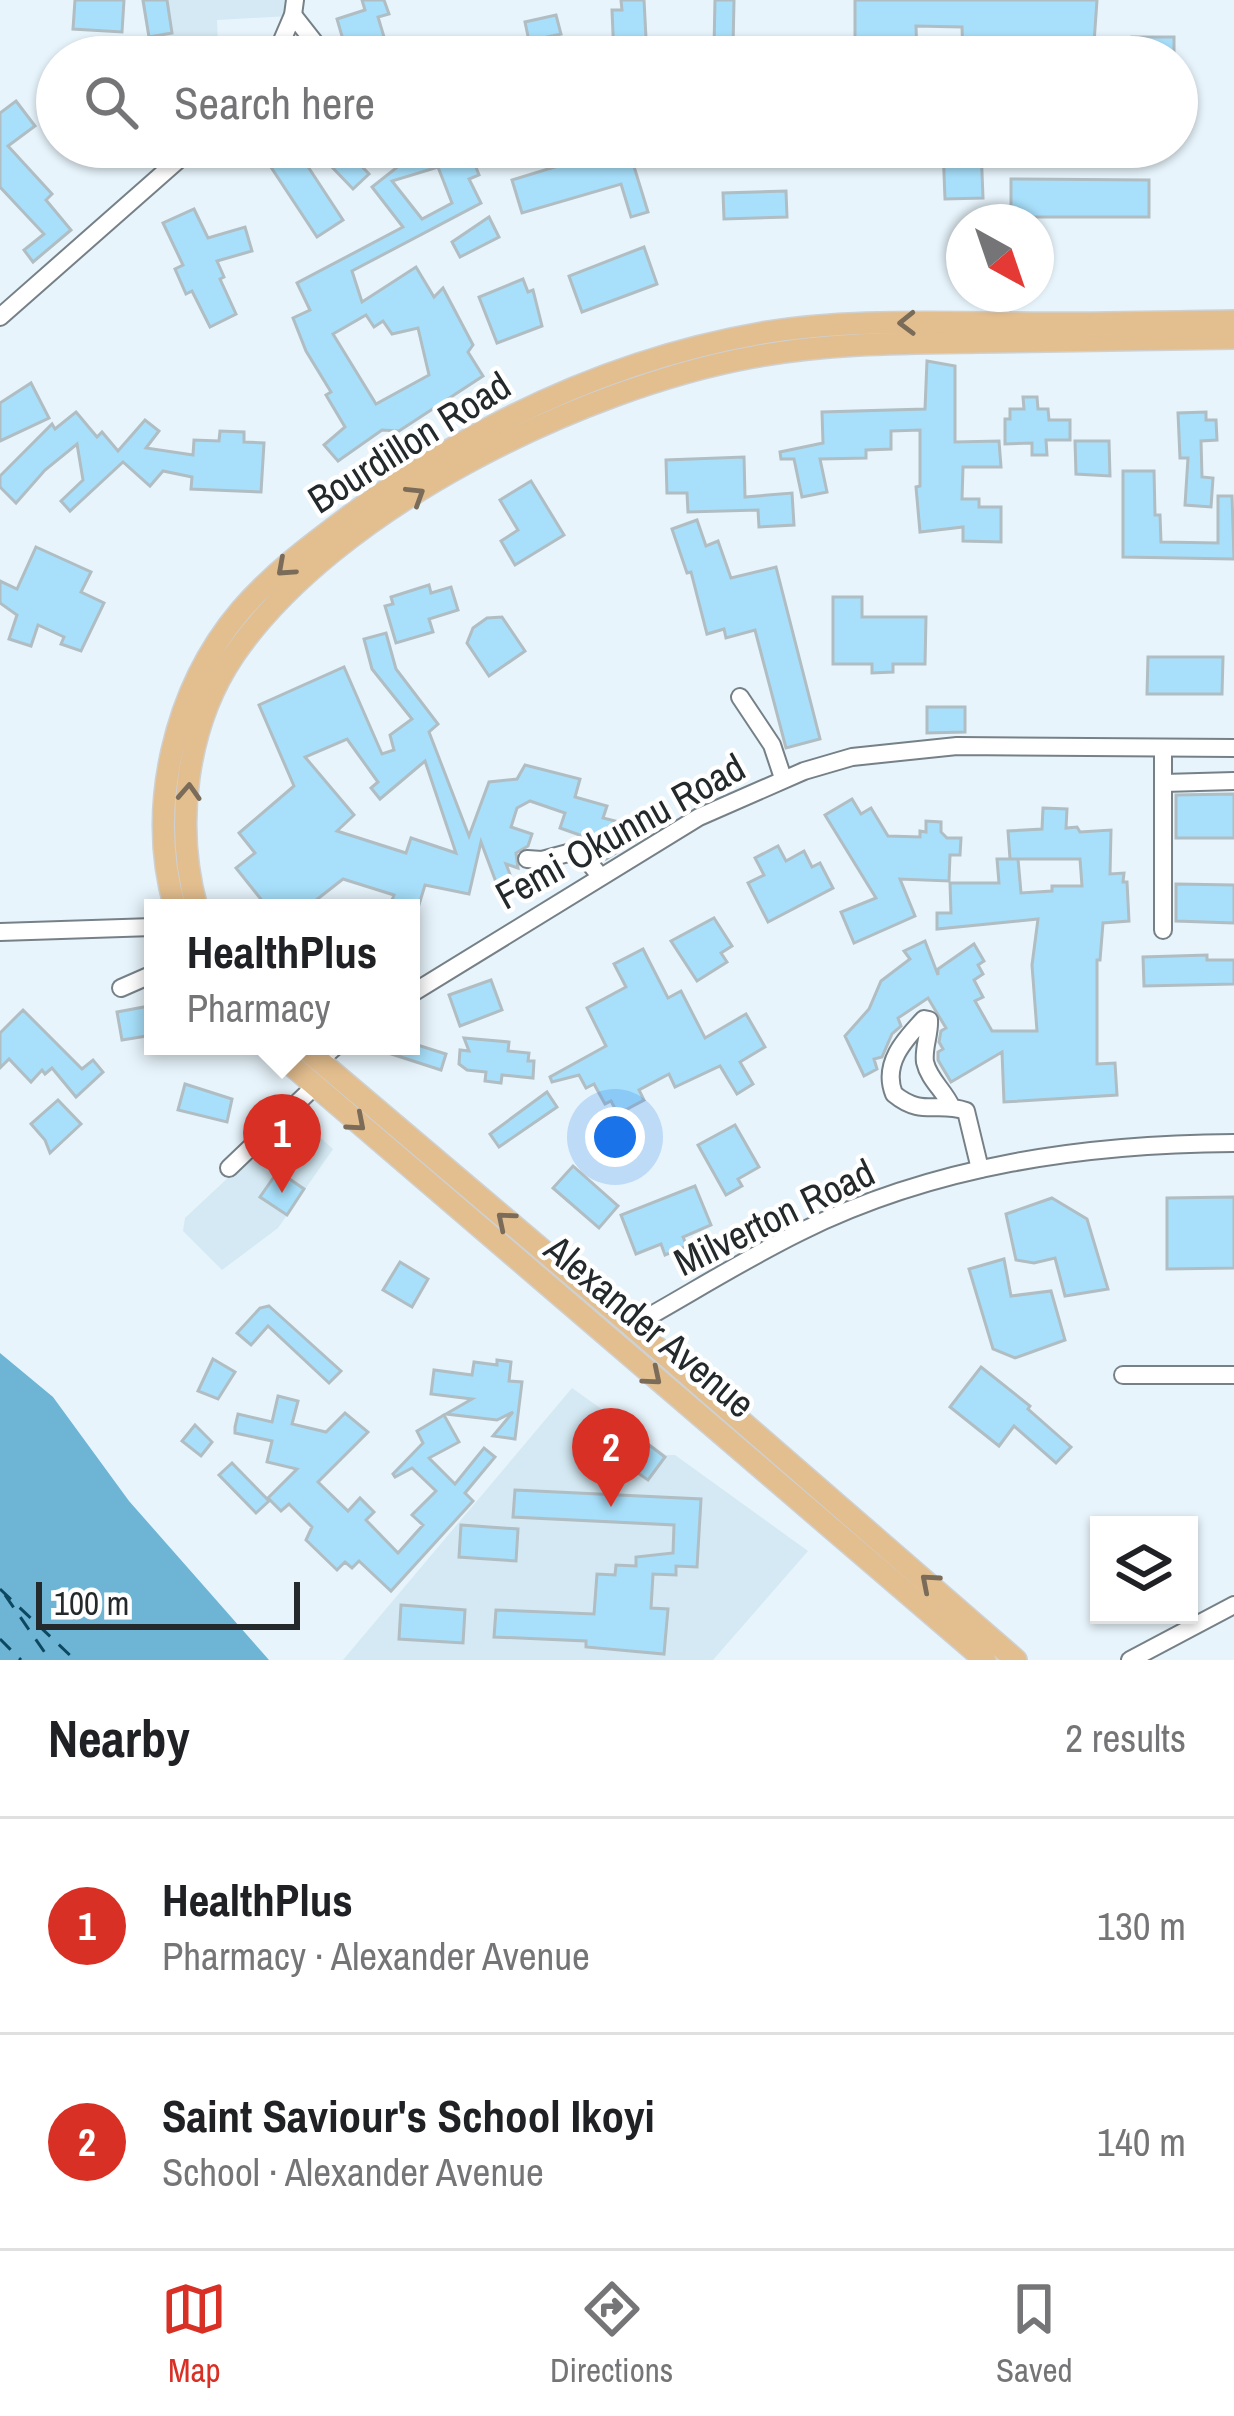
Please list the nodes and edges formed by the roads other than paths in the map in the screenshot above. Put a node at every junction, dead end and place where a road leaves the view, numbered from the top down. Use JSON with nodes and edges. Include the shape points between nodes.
{"nodes":[{"id":1,"x":294,"y":8,"type":"edge"},
{"id":2,"x":283,"y":36,"type":"edge"},
{"id":3,"x":312,"y":36,"type":"edge"},
{"id":4,"x":169,"y":168,"type":"edge"},
{"id":5,"x":0,"y":317,"type":"edge"},
{"id":6,"x":1234,"y":321,"type":"edge"},
{"id":7,"x":1234,"y":338,"type":"edge"},
{"id":8,"x":740,"y":698,"type":"dead end"},
{"id":9,"x":1163,"y":748,"type":"junction"},
{"id":10,"x":1234,"y":748,"type":"edge"},
{"id":11,"x":783,"y":778,"type":"junction"},
{"id":12,"x":1234,"y":781,"type":"edge"},
{"id":13,"x":1164,"y":782,"type":"junction"},
{"id":14,"x":527,"y":859,"type":"dead end"},
{"id":15,"x":599,"y":876,"type":"junction"},
{"id":16,"x":173,"y":899,"type":"edge"},
{"id":17,"x":196,"y":899,"type":"edge"},
{"id":18,"x":144,"y":927,"type":"edge"},
{"id":19,"x":1163,"y":931,"type":"dead end"},
{"id":20,"x":0,"y":932,"type":"edge"},
{"id":21,"x":144,"y":978,"type":"edge"},
{"id":22,"x":122,"y":988,"type":"dead end"},
{"id":23,"x":420,"y":988,"type":"edge"},
{"id":24,"x":279,"y":1055,"type":"edge"},
{"id":25,"x":323,"y":1055,"type":"edge"},
{"id":26,"x":315,"y":1086,"type":"junction"},
{"id":27,"x":952,"y":1108,"type":"junction"},
{"id":28,"x":1234,"y":1143,"type":"edge"},
{"id":29,"x":229,"y":1168,"type":"dead end"},
{"id":30,"x":980,"y":1168,"type":"junction"},
{"id":31,"x":451,"y":1189,"type":"junction"},
{"id":32,"x":632,"y":1326,"type":"junction"},
{"id":33,"x":1124,"y":1375,"type":"dead end"},
{"id":34,"x":1234,"y":1375,"type":"edge"},
{"id":35,"x":1234,"y":1605,"type":"edge"},
{"id":36,"x":985,"y":1660,"type":"edge"},
{"id":37,"x":1016,"y":1660,"type":"edge"},
{"id":38,"x":1130,"y":1660,"type":"edge"}],
"edges":[{"from":1,"to":2,"type":"street"},
{"from":1,"to":3,"type":"street"},
{"from":4,"to":5,"type":"street"},
{"from":6,"to":16,"type":"main road","name":"Bourdillon Road","one_way":true,"via":[[878,323],[769,332],[637,364],[478,433],[286,566],[214,648],[177,728],[168,779],[164,861]]},
{"from":17,"to":7,"type":"main road","name":"Bourdillon Road","one_way":true,"via":[[187,837],[192,757],[235,654],[343,545],[491,451],[624,391],[790,351]]},
{"from":8,"to":11,"type":"street"},
{"from":9,"to":10,"type":"street","name":"Femi Okunnu Road"},
{"from":9,"to":11,"type":"street","name":"Femi Okunnu Road","via":[[905,749]]},
{"from":9,"to":13,"type":"street"},
{"from":11,"to":15,"type":"street","name":"Femi Okunnu Road"},
{"from":12,"to":13,"type":"street"},
{"from":13,"to":19,"type":"street"},
{"from":14,"to":15,"type":"street","via":[[578,850]]},
{"from":15,"to":23,"type":"street","name":"Femi Okunnu Road"},
{"from":18,"to":20,"type":"street"},
{"from":21,"to":22,"type":"street"},
{"from":24,"to":26,"type":"main road","name":"Alexander Avenue"},
{"from":25,"to":31,"type":"main road","name":"Alexander Avenue"},
{"from":26,"to":29,"type":"street"},
{"from":26,"to":31,"type":"main road","name":"Alexander Avenue","one_way":true},
{"from":27,"to":27,"type":"street","via":[[918,1110],[890,1084],[898,1050],[924,1018],[926,1066]]},
{"from":27,"to":30,"type":"street","via":[[966,1111]]},
{"from":28,"to":30,"type":"street","name":"Milverton Road","via":[[1097,1149]]},
{"from":30,"to":32,"type":"street","name":"Milverton Road","via":[[800,1232]]},
{"from":32,"to":31,"type":"main road","name":"Alexander Avenue","one_way":true},
{"from":31,"to":36,"type":"main road","name":"Alexander Avenue","one_way":true},
{"from":37,"to":32,"type":"main road","name":"Alexander Avenue","one_way":true},
{"from":33,"to":34,"type":"street"},
{"from":35,"to":38,"type":"street"}]}
